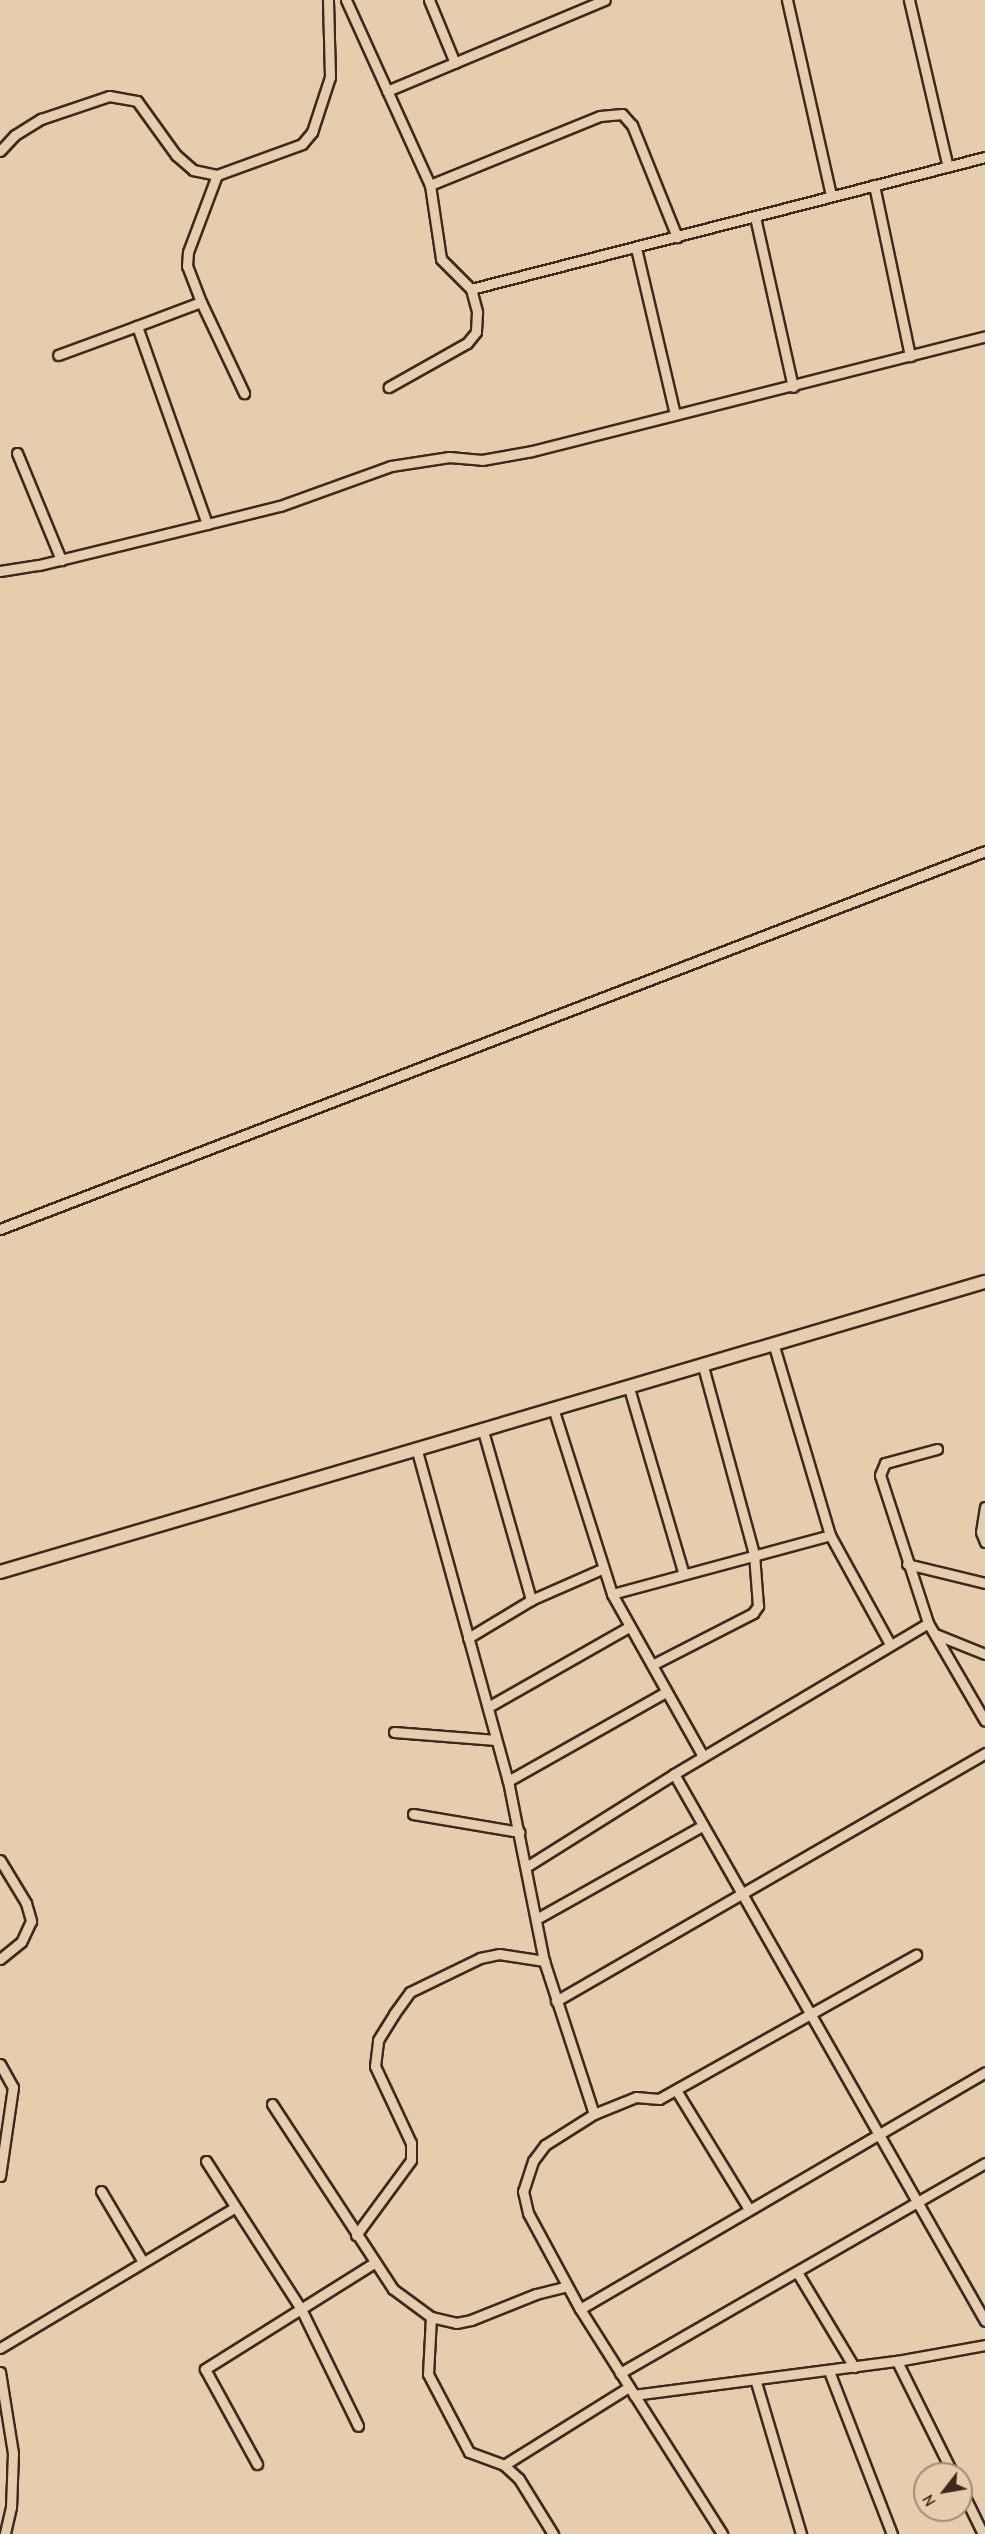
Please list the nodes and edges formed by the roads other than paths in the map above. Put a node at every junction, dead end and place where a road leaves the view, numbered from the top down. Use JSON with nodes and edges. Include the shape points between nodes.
{"nodes":[{"id":1,"x":328,"y":0,"type":"edge"},
{"id":2,"x":346,"y":0,"type":"edge"},
{"id":3,"x":429,"y":0,"type":"edge"},
{"id":4,"x":605,"y":0,"type":"edge"},
{"id":5,"x":787,"y":0,"type":"edge"},
{"id":6,"x":909,"y":0,"type":"edge"},
{"id":7,"x":455,"y":63,"type":"junction"},
{"id":8,"x":387,"y":91,"type":"junction"},
{"id":9,"x":3,"y":142,"type":"edge"},
{"id":10,"x":0,"y":151,"type":"edge"},
{"id":11,"x":985,"y":157,"type":"edge"},
{"id":12,"x":948,"y":167,"type":"junction"},
{"id":13,"x":217,"y":175,"type":"junction"},
{"id":14,"x":430,"y":185,"type":"junction"},
{"id":15,"x":874,"y":185,"type":"junction"},
{"id":16,"x":831,"y":196,"type":"junction"},
{"id":17,"x":755,"y":217,"type":"junction"},
{"id":18,"x":677,"y":237,"type":"junction"},
{"id":19,"x":636,"y":248,"type":"junction"},
{"id":20,"x":471,"y":289,"type":"junction"},
{"id":21,"x":201,"y":302,"type":"junction"},
{"id":22,"x":137,"y":326,"type":"junction"},
{"id":23,"x":985,"y":336,"type":"edge"},
{"id":24,"x":58,"y":355,"type":"dead end"},
{"id":25,"x":910,"y":356,"type":"junction"},
{"id":26,"x":389,"y":387,"type":"dead end"},
{"id":27,"x":793,"y":387,"type":"junction"},
{"id":28,"x":244,"y":393,"type":"dead end"},
{"id":29,"x":675,"y":414,"type":"junction"},
{"id":30,"x":16,"y":453,"type":"dead end"},
{"id":31,"x":207,"y":524,"type":"junction"},
{"id":32,"x":61,"y":560,"type":"junction"},
{"id":33,"x":0,"y":569,"type":"edge"},
{"id":34,"x":985,"y":851,"type":"edge"},
{"id":35,"x":0,"y":1229,"type":"edge"},
{"id":36,"x":985,"y":1282,"type":"edge"},
{"id":37,"x":774,"y":1346,"type":"junction"},
{"id":38,"x":703,"y":1366,"type":"junction"},
{"id":39,"x":629,"y":1388,"type":"junction"},
{"id":40,"x":554,"y":1411,"type":"junction"},
{"id":41,"x":483,"y":1431,"type":"junction"},
{"id":42,"x":937,"y":1449,"type":"dead end"},
{"id":43,"x":417,"y":1451,"type":"junction"},
{"id":44,"x":985,"y":1507,"type":"edge"},
{"id":45,"x":830,"y":1535,"type":"junction"},
{"id":46,"x":985,"y":1542,"type":"edge"},
{"id":47,"x":754,"y":1554,"type":"junction"},
{"id":48,"x":908,"y":1564,"type":"junction"},
{"id":49,"x":602,"y":1569,"type":"junction"},
{"id":50,"x":0,"y":1572,"type":"edge"},
{"id":51,"x":683,"y":1572,"type":"junction"},
{"id":52,"x":985,"y":1583,"type":"edge"},
{"id":53,"x":612,"y":1594,"type":"junction"},
{"id":54,"x":531,"y":1599,"type":"junction"},
{"id":55,"x":928,"y":1623,"type":"junction"},
{"id":56,"x":629,"y":1627,"type":"junction"},
{"id":57,"x":935,"y":1634,"type":"junction"},
{"id":58,"x":468,"y":1638,"type":"junction"},
{"id":59,"x":890,"y":1644,"type":"junction"},
{"id":60,"x":985,"y":1654,"type":"edge"},
{"id":61,"x":652,"y":1665,"type":"junction"},
{"id":62,"x":666,"y":1692,"type":"junction"},
{"id":63,"x":488,"y":1707,"type":"junction"},
{"id":64,"x":985,"y":1721,"type":"edge"},
{"id":65,"x":394,"y":1732,"type":"dead end"},
{"id":66,"x":496,"y":1740,"type":"junction"},
{"id":67,"x":985,"y":1753,"type":"edge"},
{"id":68,"x":703,"y":1756,"type":"junction"},
{"id":69,"x":674,"y":1774,"type":"junction"},
{"id":70,"x":508,"y":1781,"type":"junction"},
{"id":71,"x":413,"y":1814,"type":"dead end"},
{"id":72,"x":702,"y":1826,"type":"junction"},
{"id":73,"x":519,"y":1832,"type":"junction"},
{"id":74,"x":0,"y":1860,"type":"edge"},
{"id":75,"x":526,"y":1867,"type":"junction"},
{"id":76,"x":741,"y":1896,"type":"junction"},
{"id":77,"x":538,"y":1918,"type":"junction"},
{"id":78,"x":916,"y":1955,"type":"dead end"},
{"id":79,"x":0,"y":1959,"type":"edge"},
{"id":80,"x":544,"y":1961,"type":"junction"},
{"id":81,"x":556,"y":2001,"type":"junction"},
{"id":82,"x":809,"y":2014,"type":"junction"},
{"id":83,"x":0,"y":2064,"type":"edge"},
{"id":84,"x":985,"y":2072,"type":"edge"},
{"id":85,"x":676,"y":2090,"type":"junction"},
{"id":86,"x":272,"y":2103,"type":"dead end"},
{"id":87,"x":594,"y":2114,"type":"junction"},
{"id":88,"x":881,"y":2132,"type":"junction"},
{"id":89,"x":206,"y":2161,"type":"dead end"},
{"id":90,"x":985,"y":2163,"type":"edge"},
{"id":91,"x":0,"y":2176,"type":"edge"},
{"id":92,"x":101,"y":2191,"type":"dead end"},
{"id":93,"x":919,"y":2200,"type":"junction"},
{"id":94,"x":234,"y":2208,"type":"junction"},
{"id":95,"x":749,"y":2209,"type":"junction"},
{"id":96,"x":356,"y":2235,"type":"junction"},
{"id":97,"x":143,"y":2262,"type":"junction"},
{"id":98,"x":374,"y":2263,"type":"junction"},
{"id":99,"x":798,"y":2272,"type":"junction"},
{"id":100,"x":567,"y":2286,"type":"junction"},
{"id":101,"x":580,"y":2309,"type":"junction"},
{"id":102,"x":301,"y":2310,"type":"junction"},
{"id":103,"x":431,"y":2317,"type":"junction"},
{"id":104,"x":985,"y":2321,"type":"edge"},
{"id":105,"x":985,"y":2345,"type":"edge"},
{"id":106,"x":0,"y":2348,"type":"edge"},
{"id":107,"x":897,"y":2361,"type":"junction"},
{"id":108,"x":854,"y":2367,"type":"junction"},
{"id":109,"x":829,"y":2371,"type":"junction"},
{"id":110,"x":0,"y":2372,"type":"edge"},
{"id":111,"x":620,"y":2373,"type":"junction"},
{"id":112,"x":756,"y":2382,"type":"junction"},
{"id":113,"x":631,"y":2391,"type":"junction"},
{"id":114,"x":358,"y":2426,"type":"dead end"},
{"id":115,"x":947,"y":2462,"type":"edge"},
{"id":116,"x":257,"y":2464,"type":"dead end"},
{"id":117,"x":504,"y":2464,"type":"junction"},
{"id":118,"x":11,"y":2507,"type":"junction"},
{"id":119,"x":973,"y":2514,"type":"edge"},
{"id":120,"x":0,"y":2516,"type":"edge"},
{"id":121,"x":5,"y":2534,"type":"edge"},
{"id":122,"x":553,"y":2534,"type":"edge"},
{"id":123,"x":722,"y":2534,"type":"edge"},
{"id":124,"x":801,"y":2534,"type":"edge"},
{"id":125,"x":892,"y":2534,"type":"edge"},
{"id":126,"x":983,"y":2534,"type":"edge"}],
"edges":[{"from":1,"to":13,"type":"street","via":[[330,77],[308,140]]},
{"from":2,"to":8,"type":"street"},
{"from":3,"to":7,"type":"street"},
{"from":4,"to":7,"type":"street"},
{"from":5,"to":16,"type":"street"},
{"from":6,"to":12,"type":"street"},
{"from":7,"to":8,"type":"street"},
{"from":8,"to":14,"type":"street"},
{"from":9,"to":10,"type":"street"},
{"from":9,"to":13,"type":"street","via":[[41,118],[99,97],[125,97],[142,106],[185,164]]},
{"from":11,"to":12,"type":"street"},
{"from":12,"to":15,"type":"street"},
{"from":13,"to":21,"type":"street","via":[[188,252],[187,266]]},
{"from":14,"to":18,"type":"street","via":[[600,116],[622,114],[632,125]]},
{"from":14,"to":20,"type":"street","via":[[441,259]]},
{"from":15,"to":16,"type":"street"},
{"from":15,"to":25,"type":"street"},
{"from":16,"to":17,"type":"street"},
{"from":17,"to":18,"type":"street"},
{"from":17,"to":27,"type":"street"},
{"from":18,"to":19,"type":"street"},
{"from":19,"to":20,"type":"street"},
{"from":19,"to":29,"type":"street"},
{"from":20,"to":26,"type":"street","via":[[478,321],[467,343]]},
{"from":21,"to":22,"type":"street"},
{"from":21,"to":28,"type":"street"},
{"from":22,"to":24,"type":"street"},
{"from":22,"to":31,"type":"street"},
{"from":23,"to":25,"type":"street"},
{"from":25,"to":27,"type":"street"},
{"from":27,"to":29,"type":"street"},
{"from":29,"to":31,"type":"street","via":[[532,451],[482,460],[449,457],[391,466],[280,506]]},
{"from":30,"to":32,"type":"street"},
{"from":31,"to":32,"type":"street"},
{"from":32,"to":33,"type":"street"},
{"from":34,"to":35,"type":"street"},
{"from":36,"to":37,"type":"street"},
{"from":37,"to":38,"type":"street"},
{"from":37,"to":45,"type":"street"},
{"from":38,"to":39,"type":"street"},
{"from":38,"to":47,"type":"street"},
{"from":39,"to":40,"type":"street"},
{"from":39,"to":51,"type":"street"},
{"from":40,"to":41,"type":"street"},
{"from":40,"to":49,"type":"street"},
{"from":41,"to":43,"type":"street"},
{"from":41,"to":54,"type":"street"},
{"from":42,"to":48,"type":"street","via":[[885,1463],[881,1469]]},
{"from":43,"to":50,"type":"street"},
{"from":43,"to":58,"type":"street"},
{"from":44,"to":46,"type":"street","via":[[981,1532]]},
{"from":45,"to":47,"type":"street"},
{"from":45,"to":59,"type":"street"},
{"from":47,"to":51,"type":"street"},
{"from":47,"to":61,"type":"street","via":[[759,1598],[753,1613]]},
{"from":48,"to":52,"type":"street"},
{"from":48,"to":55,"type":"street"},
{"from":49,"to":53,"type":"street"},
{"from":49,"to":54,"type":"street"},
{"from":51,"to":53,"type":"street"},
{"from":53,"to":56,"type":"street"},
{"from":54,"to":58,"type":"street"},
{"from":55,"to":57,"type":"street"},
{"from":55,"to":59,"type":"street"},
{"from":56,"to":61,"type":"street"},
{"from":56,"to":63,"type":"street"},
{"from":57,"to":60,"type":"street"},
{"from":57,"to":64,"type":"street"},
{"from":58,"to":63,"type":"street"},
{"from":59,"to":68,"type":"street"},
{"from":61,"to":62,"type":"street"},
{"from":62,"to":68,"type":"street"},
{"from":62,"to":70,"type":"street"},
{"from":63,"to":66,"type":"street"},
{"from":65,"to":66,"type":"street"},
{"from":66,"to":70,"type":"street"},
{"from":67,"to":76,"type":"street"},
{"from":68,"to":69,"type":"street"},
{"from":69,"to":72,"type":"street"},
{"from":69,"to":75,"type":"street"},
{"from":70,"to":73,"type":"street"},
{"from":71,"to":73,"type":"street"},
{"from":72,"to":76,"type":"street"},
{"from":72,"to":77,"type":"street"},
{"from":73,"to":75,"type":"street"},
{"from":74,"to":79,"type":"street","via":[[26,1903],[31,1922],[21,1942]]},
{"from":75,"to":77,"type":"street"},
{"from":76,"to":81,"type":"street"},
{"from":76,"to":82,"type":"street"},
{"from":77,"to":80,"type":"street"},
{"from":78,"to":82,"type":"street"},
{"from":80,"to":81,"type":"street"},
{"from":80,"to":96,"type":"street","via":[[499,1954],[480,1958],[410,1992],[394,2014],[378,2040],[375,2066],[411,2143],[411,2160]]},
{"from":81,"to":87,"type":"street"},
{"from":82,"to":85,"type":"street"},
{"from":82,"to":88,"type":"street"},
{"from":83,"to":91,"type":"street","via":[[13,2087]]},
{"from":84,"to":88,"type":"street"},
{"from":85,"to":87,"type":"street","via":[[659,2099],[636,2097]]},
{"from":85,"to":95,"type":"street"},
{"from":86,"to":96,"type":"street"},
{"from":87,"to":100,"type":"street","via":[[545,2145],[533,2161],[523,2192],[537,2235]]},
{"from":88,"to":93,"type":"street"},
{"from":88,"to":95,"type":"street"},
{"from":89,"to":94,"type":"street"},
{"from":90,"to":93,"type":"street"},
{"from":92,"to":97,"type":"street"},
{"from":93,"to":99,"type":"street"},
{"from":93,"to":104,"type":"street"},
{"from":94,"to":97,"type":"street"},
{"from":94,"to":102,"type":"street"},
{"from":95,"to":101,"type":"street"},
{"from":96,"to":98,"type":"street"},
{"from":97,"to":106,"type":"street"},
{"from":98,"to":102,"type":"street"},
{"from":98,"to":103,"type":"street","via":[[401,2296],[424,2308]]},
{"from":99,"to":108,"type":"street"},
{"from":99,"to":111,"type":"street"},
{"from":100,"to":101,"type":"street"},
{"from":100,"to":103,"type":"street","via":[[471,2320],[456,2323]]},
{"from":101,"to":111,"type":"street"},
{"from":102,"to":114,"type":"street"},
{"from":102,"to":116,"type":"street","via":[[205,2369]]},
{"from":103,"to":117,"type":"street","via":[[428,2374],[469,2452]]},
{"from":105,"to":107,"type":"street"},
{"from":107,"to":108,"type":"street"},
{"from":107,"to":115,"type":"street"},
{"from":108,"to":109,"type":"street"},
{"from":109,"to":112,"type":"street"},
{"from":109,"to":125,"type":"street"},
{"from":110,"to":118,"type":"street","via":[[13,2453]]},
{"from":111,"to":113,"type":"street"},
{"from":112,"to":113,"type":"street"},
{"from":112,"to":124,"type":"street"},
{"from":113,"to":117,"type":"street"},
{"from":113,"to":123,"type":"street"},
{"from":117,"to":122,"type":"street","via":[[519,2479]]},
{"from":118,"to":120,"type":"street"},
{"from":118,"to":121,"type":"street"},
{"from":119,"to":126,"type":"street"}]}
